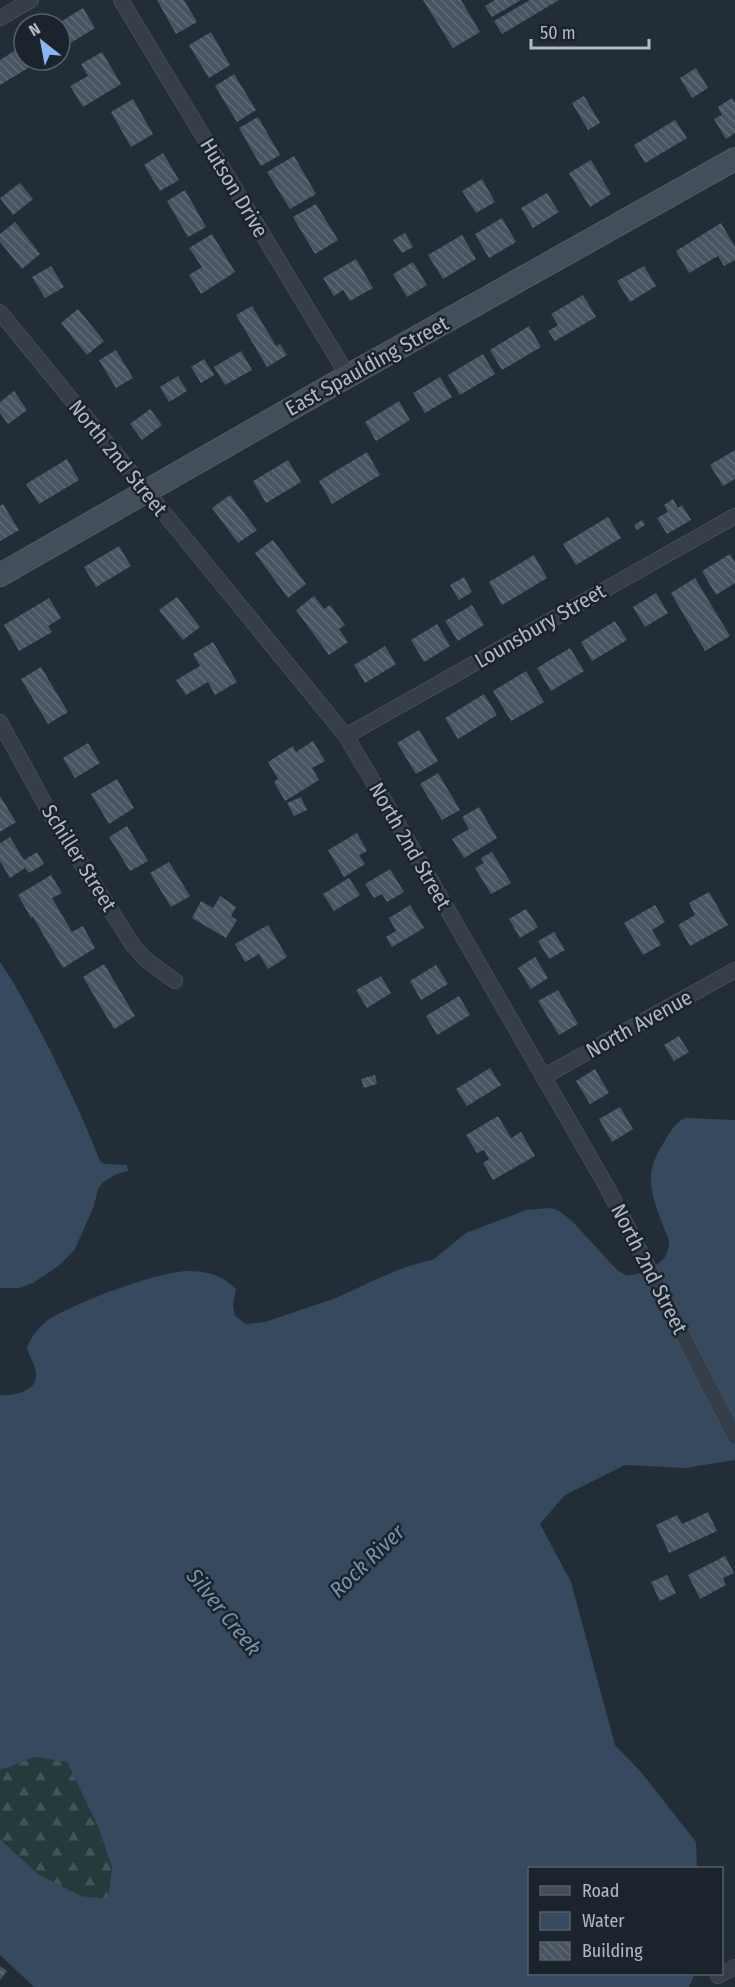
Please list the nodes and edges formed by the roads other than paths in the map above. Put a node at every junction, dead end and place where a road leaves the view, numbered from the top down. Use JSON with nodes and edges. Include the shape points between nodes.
{"nodes":[{"id":1,"x":31,"y":0,"type":"edge"},
{"id":2,"x":121,"y":0,"type":"edge"},
{"id":3,"x":0,"y":18,"type":"edge"},
{"id":4,"x":735,"y":159,"type":"edge"},
{"id":5,"x":0,"y":312,"type":"edge"},
{"id":6,"x":348,"y":376,"type":"junction"},
{"id":7,"x":145,"y":492,"type":"junction"},
{"id":8,"x":735,"y":516,"type":"edge"},
{"id":9,"x":0,"y":575,"type":"edge"},
{"id":10,"x":0,"y":722,"type":"edge"},
{"id":11,"x":346,"y":736,"type":"junction"},
{"id":12,"x":735,"y":970,"type":"edge"},
{"id":13,"x":175,"y":981,"type":"dead end"},
{"id":14,"x":543,"y":1077,"type":"junction"},
{"id":15,"x":735,"y":1437,"type":"edge"}],
"edges":[{"from":1,"to":3,"type":"street"},
{"from":2,"to":6,"type":"street","name":"Hutson Drive"},
{"from":4,"to":6,"type":"street","name":"East Spaulding Street"},
{"from":5,"to":7,"type":"street","name":"North 2nd Street"},
{"from":6,"to":7,"type":"street","name":"East Spaulding Street"},
{"from":7,"to":9,"type":"street","name":"East Spaulding Street"},
{"from":7,"to":11,"type":"street","name":"North 2nd Street"},
{"from":8,"to":11,"type":"street","name":"Lounsbury Street"},
{"from":10,"to":13,"type":"street","name":"Schiller Street","via":[[52,817],[132,944]]},
{"from":11,"to":14,"type":"street","name":"North 2nd Street"},
{"from":12,"to":14,"type":"street","name":"North Avenue"},
{"from":14,"to":15,"type":"street","name":"North 2nd Street","via":[[607,1187]]}]}
